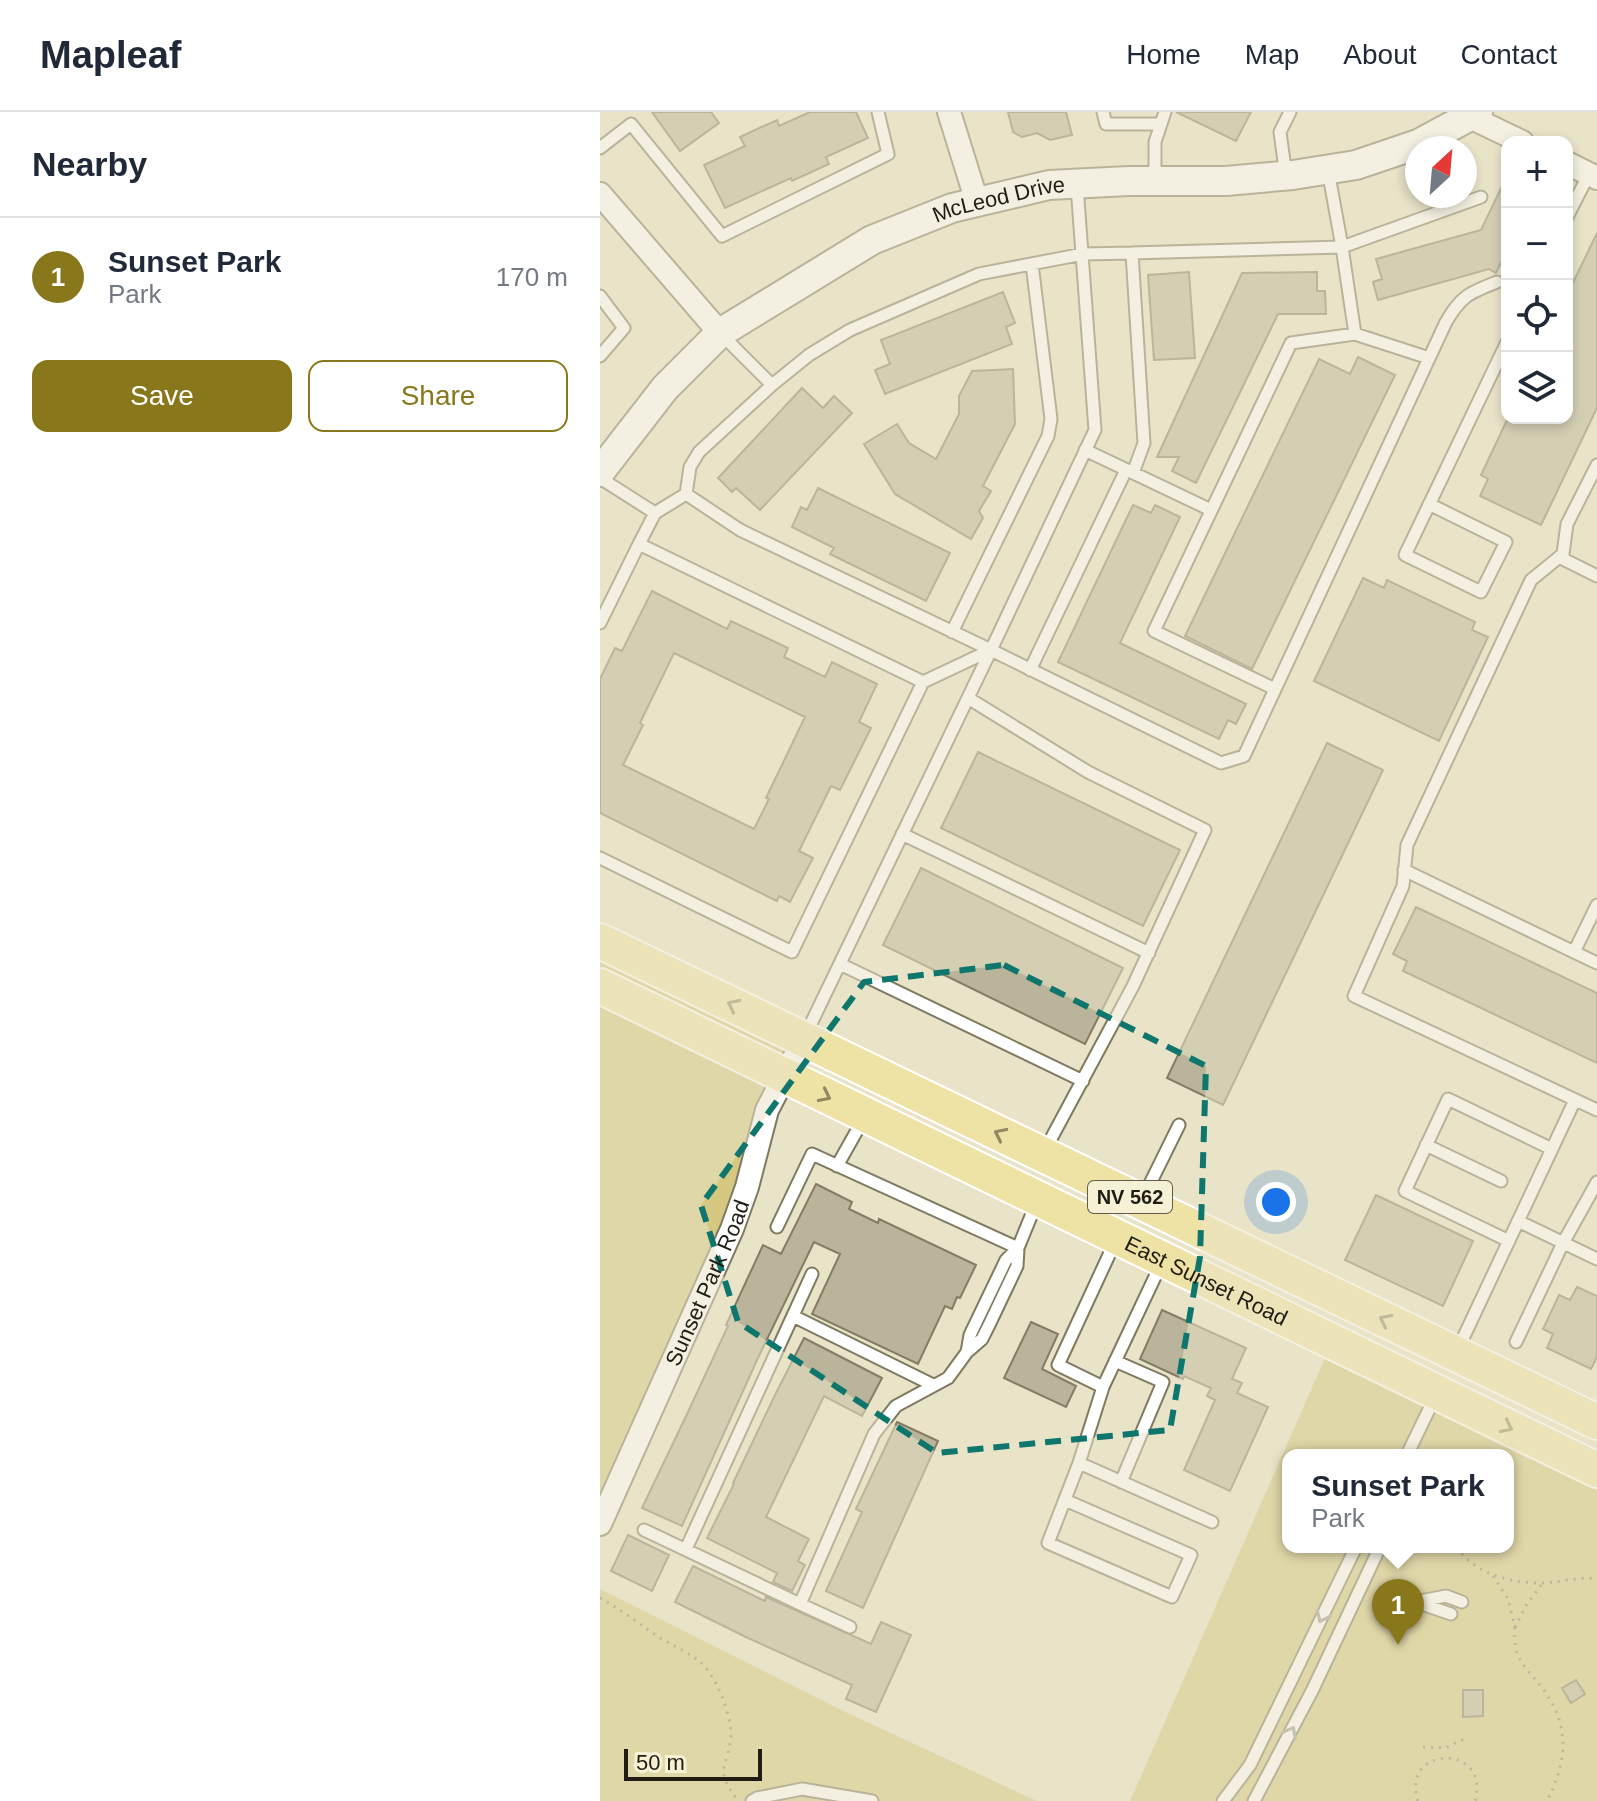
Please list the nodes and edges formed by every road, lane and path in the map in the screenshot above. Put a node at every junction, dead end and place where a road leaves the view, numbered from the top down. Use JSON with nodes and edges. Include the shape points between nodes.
{"nodes":[{"id":1,"x":621,"y":112,"type":"edge"},
{"id":2,"x":878,"y":112,"type":"edge"},
{"id":3,"x":949,"y":112,"type":"edge"},
{"id":4,"x":1103,"y":112,"type":"edge"},
{"id":5,"x":1290,"y":112,"type":"edge"},
{"id":6,"x":1474,"y":114,"type":"edge"},
{"id":7,"x":1163,"y":118,"type":"edge"},
{"id":8,"x":631,"y":124,"type":"junction"},
{"id":9,"x":1512,"y":136,"type":"edge"},
{"id":10,"x":600,"y":148,"type":"edge"},
{"id":11,"x":1573,"y":166,"type":"edge"},
{"id":12,"x":1328,"y":170,"type":"junction"},
{"id":13,"x":1286,"y":176,"type":"junction"},
{"id":14,"x":1593,"y":176,"type":"edge"},
{"id":15,"x":1155,"y":181,"type":"junction"},
{"id":16,"x":1077,"y":183,"type":"junction"},
{"id":17,"x":600,"y":194,"type":"edge"},
{"id":18,"x":1481,"y":197,"type":"dead end"},
{"id":19,"x":977,"y":202,"type":"junction"},
{"id":20,"x":1573,"y":208,"type":"edge"},
{"id":21,"x":1342,"y":247,"type":"junction"},
{"id":22,"x":1132,"y":253,"type":"junction"},
{"id":23,"x":1083,"y":254,"type":"junction"},
{"id":24,"x":1032,"y":264,"type":"junction"},
{"id":25,"x":1497,"y":282,"type":"dead end"},
{"id":26,"x":600,"y":296,"type":"edge"},
{"id":27,"x":720,"y":333,"type":"junction"},
{"id":28,"x":1355,"y":334,"type":"junction"},
{"id":29,"x":1502,"y":352,"type":"edge"},
{"id":30,"x":600,"y":356,"type":"edge"},
{"id":31,"x":1429,"y":358,"type":"junction"},
{"id":32,"x":772,"y":385,"type":"junction"},
{"id":33,"x":1085,"y":450,"type":"junction"},
{"id":34,"x":1597,"y":465,"type":"edge"},
{"id":35,"x":1129,"y":471,"type":"junction"},
{"id":36,"x":600,"y":472,"type":"edge"},
{"id":37,"x":600,"y":478,"type":"edge"},
{"id":38,"x":686,"y":494,"type":"junction"},
{"id":39,"x":1429,"y":504,"type":"junction"},
{"id":40,"x":1211,"y":510,"type":"junction"},
{"id":41,"x":655,"y":513,"type":"junction"},
{"id":42,"x":639,"y":544,"type":"junction"},
{"id":43,"x":1559,"y":557,"type":"junction"},
{"id":44,"x":1597,"y":576,"type":"edge"},
{"id":45,"x":600,"y":623,"type":"edge"},
{"id":46,"x":952,"y":632,"type":"junction"},
{"id":47,"x":991,"y":650,"type":"junction"},
{"id":48,"x":1030,"y":670,"type":"junction"},
{"id":49,"x":923,"y":682,"type":"junction"},
{"id":50,"x":1275,"y":689,"type":"junction"},
{"id":51,"x":968,"y":698,"type":"junction"},
{"id":52,"x":902,"y":834,"type":"junction"},
{"id":53,"x":600,"y":858,"type":"edge"},
{"id":54,"x":1404,"y":870,"type":"junction"},
{"id":55,"x":1597,"y":905,"type":"edge"},
{"id":56,"x":600,"y":941,"type":"edge"},
{"id":57,"x":1574,"y":952,"type":"junction"},
{"id":58,"x":1149,"y":953,"type":"junction"},
{"id":59,"x":1597,"y":963,"type":"edge"},
{"id":60,"x":840,"y":964,"type":"junction"},
{"id":61,"x":600,"y":986,"type":"edge"},
{"id":62,"x":804,"y":1039,"type":"junction"},
{"id":63,"x":784,"y":1077,"type":"junction"},
{"id":64,"x":1083,"y":1081,"type":"junction"},
{"id":65,"x":1575,"y":1100,"type":"junction"},
{"id":66,"x":1597,"y":1110,"type":"edge"},
{"id":67,"x":865,"y":1116,"type":"junction"},
{"id":68,"x":1179,"y":1125,"type":"dead end"},
{"id":69,"x":1426,"y":1145,"type":"junction"},
{"id":70,"x":1552,"y":1149,"type":"junction"},
{"id":71,"x":1043,"y":1154,"type":"junction"},
{"id":72,"x":837,"y":1166,"type":"junction"},
{"id":73,"x":1501,"y":1181,"type":"dead end"},
{"id":74,"x":1597,"y":1182,"type":"edge"},
{"id":75,"x":1038,"y":1199,"type":"junction"},
{"id":76,"x":1141,"y":1202,"type":"junction"},
{"id":77,"x":1518,"y":1221,"type":"junction"},
{"id":78,"x":777,"y":1227,"type":"dead end"},
{"id":79,"x":1117,"y":1238,"type":"junction"},
{"id":80,"x":1509,"y":1241,"type":"junction"},
{"id":81,"x":1563,"y":1243,"type":"junction"},
{"id":82,"x":1018,"y":1248,"type":"junction"},
{"id":83,"x":1597,"y":1259,"type":"edge"},
{"id":84,"x":1163,"y":1260,"type":"junction"},
{"id":85,"x":812,"y":1274,"type":"dead end"},
{"id":86,"x":793,"y":1316,"type":"junction"},
{"id":87,"x":1516,"y":1342,"type":"dead end"},
{"id":88,"x":1456,"y":1354,"type":"junction"},
{"id":89,"x":1115,"y":1361,"type":"junction"},
{"id":90,"x":933,"y":1385,"type":"junction"},
{"id":91,"x":1103,"y":1387,"type":"junction"},
{"id":92,"x":1437,"y":1393,"type":"junction"},
{"id":93,"x":1597,"y":1422,"type":"edge"},
{"id":94,"x":1410,"y":1449,"type":"edge"},
{"id":95,"x":1079,"y":1463,"type":"junction"},
{"id":96,"x":1597,"y":1470,"type":"edge"},
{"id":97,"x":1121,"y":1482,"type":"junction"},
{"id":98,"x":1065,"y":1500,"type":"junction"},
{"id":99,"x":1212,"y":1522,"type":"dead end"},
{"id":100,"x":600,"y":1524,"type":"edge"},
{"id":101,"x":644,"y":1530,"type":"dead end"},
{"id":102,"x":686,"y":1549,"type":"junction"},
{"id":103,"x":1353,"y":1553,"type":"edge"},
{"id":104,"x":1377,"y":1553,"type":"edge"},
{"id":105,"x":1462,"y":1553,"type":"edge"},
{"id":106,"x":1493,"y":1576,"type":"junction"},
{"id":107,"x":1597,"y":1579,"type":"edge"},
{"id":108,"x":1543,"y":1583,"type":"junction"},
{"id":109,"x":600,"y":1598,"type":"edge"},
{"id":110,"x":1462,"y":1602,"type":"dead end"},
{"id":111,"x":800,"y":1604,"type":"junction"},
{"id":112,"x":1451,"y":1614,"type":"dead end"},
{"id":113,"x":850,"y":1627,"type":"dead end"},
{"id":114,"x":1515,"y":1627,"type":"junction"},
{"id":115,"x":1464,"y":1739,"type":"dead end"},
{"id":116,"x":1423,"y":1747,"type":"dead end"},
{"id":117,"x":1548,"y":1800,"type":"edge"},
{"id":118,"x":738,"y":1801,"type":"edge"},
{"id":119,"x":752,"y":1801,"type":"edge"},
{"id":120,"x":872,"y":1801,"type":"edge"},
{"id":121,"x":1223,"y":1801,"type":"edge"},
{"id":122,"x":1254,"y":1801,"type":"edge"},
{"id":123,"x":1418,"y":1801,"type":"edge"},
{"id":124,"x":1475,"y":1801,"type":"edge"}],
"edges":[{"from":1,"to":8,"type":"lane"},
{"from":2,"to":8,"type":"lane","via":[[888,154],[722,236]]},
{"from":3,"to":19,"type":"street"},
{"from":4,"to":7,"type":"lane","via":[[1106,124]]},
{"from":5,"to":13,"type":"lane","via":[[1280,132]]},
{"from":6,"to":9,"type":"street"},
{"from":6,"to":12,"type":"street","name":"McLeod Drive","via":[[1418,144]]},
{"from":7,"to":15,"type":"lane","via":[[1155,142]]},
{"from":8,"to":10,"type":"lane"},
{"from":11,"to":14,"type":"street"},
{"from":12,"to":13,"type":"street","name":"McLeod Drive"},
{"from":12,"to":21,"type":"lane"},
{"from":13,"to":15,"type":"street","name":"McLeod Drive"},
{"from":14,"to":20,"type":"lane"},
{"from":15,"to":16,"type":"street","name":"McLeod Drive"},
{"from":16,"to":19,"type":"street","name":"McLeod Drive"},
{"from":16,"to":23,"type":"lane"},
{"from":17,"to":27,"type":"street"},
{"from":18,"to":21,"type":"lane"},
{"from":19,"to":27,"type":"street","name":"McLeod Drive","via":[[872,240]]},
{"from":21,"to":22,"type":"lane"},
{"from":21,"to":28,"type":"lane"},
{"from":22,"to":23,"type":"lane"},
{"from":22,"to":35,"type":"lane","via":[[1144,443]]},
{"from":23,"to":24,"type":"lane"},
{"from":23,"to":33,"type":"lane","via":[[1095,430]]},
{"from":24,"to":32,"type":"lane","via":[[979,274],[850,330]]},
{"from":24,"to":46,"type":"lane","via":[[1051,419],[1048,436]]},
{"from":25,"to":31,"type":"lane","via":[[1457,303]]},
{"from":26,"to":30,"type":"lane","via":[[624,328]]},
{"from":27,"to":32,"type":"lane"},
{"from":27,"to":36,"type":"street","name":"McLeod Drive","via":[[665,388]]},
{"from":28,"to":31,"type":"lane"},
{"from":28,"to":40,"type":"lane","via":[[1291,343]]},
{"from":29,"to":39,"type":"lane"},
{"from":31,"to":50,"type":"lane"},
{"from":32,"to":38,"type":"lane","via":[[699,452],[690,467]]},
{"from":33,"to":35,"type":"lane"},
{"from":33,"to":47,"type":"lane"},
{"from":34,"to":43,"type":"lane","via":[[1567,524]]},
{"from":35,"to":40,"type":"lane"},
{"from":35,"to":48,"type":"lane"},
{"from":37,"to":41,"type":"lane"},
{"from":38,"to":41,"type":"lane"},
{"from":38,"to":46,"type":"lane","via":[[740,530]]},
{"from":39,"to":39,"type":"lane","via":[[1405,555],[1481,592],[1506,542]]},
{"from":40,"to":50,"type":"lane","via":[[1154,631]]},
{"from":41,"to":42,"type":"lane"},
{"from":42,"to":45,"type":"lane"},
{"from":42,"to":49,"type":"lane"},
{"from":43,"to":44,"type":"lane"},
{"from":43,"to":54,"type":"lane","via":[[1531,580],[1407,845]]},
{"from":46,"to":47,"type":"lane"},
{"from":47,"to":48,"type":"lane"},
{"from":47,"to":49,"type":"lane"},
{"from":47,"to":51,"type":"lane"},
{"from":48,"to":50,"type":"lane","via":[[1221,763],[1244,756]]},
{"from":49,"to":53,"type":"lane","via":[[792,952]]},
{"from":51,"to":52,"type":"lane"},
{"from":51,"to":58,"type":"lane","via":[[1088,772],[1205,830]]},
{"from":52,"to":58,"type":"lane"},
{"from":52,"to":60,"type":"lane"},
{"from":54,"to":57,"type":"lane"},
{"from":54,"to":65,"type":"lane","via":[[1403,886],[1354,996]]},
{"from":55,"to":57,"type":"lane"},
{"from":62,"to":56,"type":"main road","name":"East Sunset Road","number":"NV 562","one_way":true},
{"from":57,"to":59,"type":"lane"},
{"from":58,"to":64,"type":"lane"},
{"from":60,"to":62,"type":"lane"},
{"from":60,"to":64,"type":"lane"},
{"from":61,"to":63,"type":"main road","name":"East Sunset Road","number":"NV 562"},
{"from":62,"to":63,"type":"street","name":"Sunset Park Road"},
{"from":71,"to":62,"type":"main road","name":"East Sunset Road","number":"NV 562","one_way":true},
{"from":63,"to":67,"type":"main road","name":"East Sunset Road","number":"NV 562","one_way":true},
{"from":63,"to":100,"type":"street","name":"Sunset Park Road","via":[[767,1110],[732,1229]]},
{"from":64,"to":71,"type":"lane"},
{"from":65,"to":66,"type":"lane"},
{"from":65,"to":70,"type":"lane"},
{"from":67,"to":72,"type":"lane"},
{"from":67,"to":75,"type":"main road","name":"East Sunset Road","number":"NV 562"},
{"from":68,"to":76,"type":"lane"},
{"from":69,"to":70,"type":"lane","via":[[1448,1099]]},
{"from":69,"to":73,"type":"lane"},
{"from":69,"to":80,"type":"lane","via":[[1405,1191]]},
{"from":70,"to":77,"type":"lane"},
{"from":71,"to":76,"type":"main road","name":"East Sunset Road","number":"NV 562"},
{"from":72,"to":78,"type":"lane","via":[[812,1154]]},
{"from":72,"to":82,"type":"lane"},
{"from":74,"to":81,"type":"lane"},
{"from":75,"to":79,"type":"main road","name":"East Sunset Road","number":"NV 562"},
{"from":75,"to":82,"type":"lane"},
{"from":88,"to":76,"type":"main road","name":"East Sunset Road","number":"NV 562","one_way":true},
{"from":77,"to":80,"type":"lane"},
{"from":77,"to":81,"type":"lane"},
{"from":79,"to":84,"type":"main road","name":"East Sunset Road","number":"NV 562"},
{"from":79,"to":91,"type":"lane","via":[[1058,1365]]},
{"from":80,"to":88,"type":"lane"},
{"from":81,"to":83,"type":"lane"},
{"from":81,"to":87,"type":"lane"},
{"from":82,"to":90,"type":"lane","via":[[1006,1260],[1002,1283],[970,1335],[967,1352],[948,1378]]},
{"from":84,"to":89,"type":"lane"},
{"from":84,"to":92,"type":"main road","name":"East Sunset Road","number":"NV 562"},
{"from":85,"to":86,"type":"lane"},
{"from":86,"to":90,"type":"lane"},
{"from":86,"to":102,"type":"lane"},
{"from":88,"to":92,"type":"main road"},
{"from":88,"to":93,"type":"main road","name":"East Sunset Road","number":"NV 562"},
{"from":89,"to":91,"type":"lane"},
{"from":89,"to":97,"type":"lane","via":[[1163,1382]]},
{"from":90,"to":111,"type":"lane","via":[[896,1406],[874,1434]]},
{"from":91,"to":95,"type":"lane"},
{"from":92,"to":94,"type":"lane"},
{"from":92,"to":96,"type":"main road","name":"East Sunset Road","number":"NV 562","one_way":true},
{"from":95,"to":97,"type":"lane"},
{"from":95,"to":98,"type":"lane"},
{"from":97,"to":99,"type":"lane"},
{"from":98,"to":98,"type":"lane","via":[[1048,1543],[1172,1597],[1191,1555]]},
{"from":101,"to":102,"type":"lane"},
{"from":102,"to":111,"type":"lane"},
{"from":103,"to":121,"type":"lane","one_way":true,"via":[[1250,1765]]},
{"from":122,"to":104,"type":"lane","one_way":true},
{"from":105,"to":106,"type":"path"},
{"from":106,"to":108,"type":"path"},
{"from":106,"to":114,"type":"path","via":[[1508,1599]]},
{"from":107,"to":108,"type":"path"},
{"from":108,"to":114,"type":"path"},
{"from":109,"to":118,"type":"path","via":[[703,1664],[726,1709],[731,1731],[723,1773]]},
{"from":110,"to":112,"type":"lane","via":[[1446,1596],[1415,1602]]},
{"from":111,"to":113,"type":"lane"},
{"from":114,"to":117,"type":"path","via":[[1517,1656],[1558,1713],[1563,1732],[1563,1753]]},
{"from":115,"to":116,"type":"path","via":[[1445,1748]]},
{"from":119,"to":120,"type":"lane","via":[[802,1789]]},
{"from":123,"to":124,"type":"path","via":[[1418,1775],[1442,1757],[1471,1769],[1478,1789]]}]}
